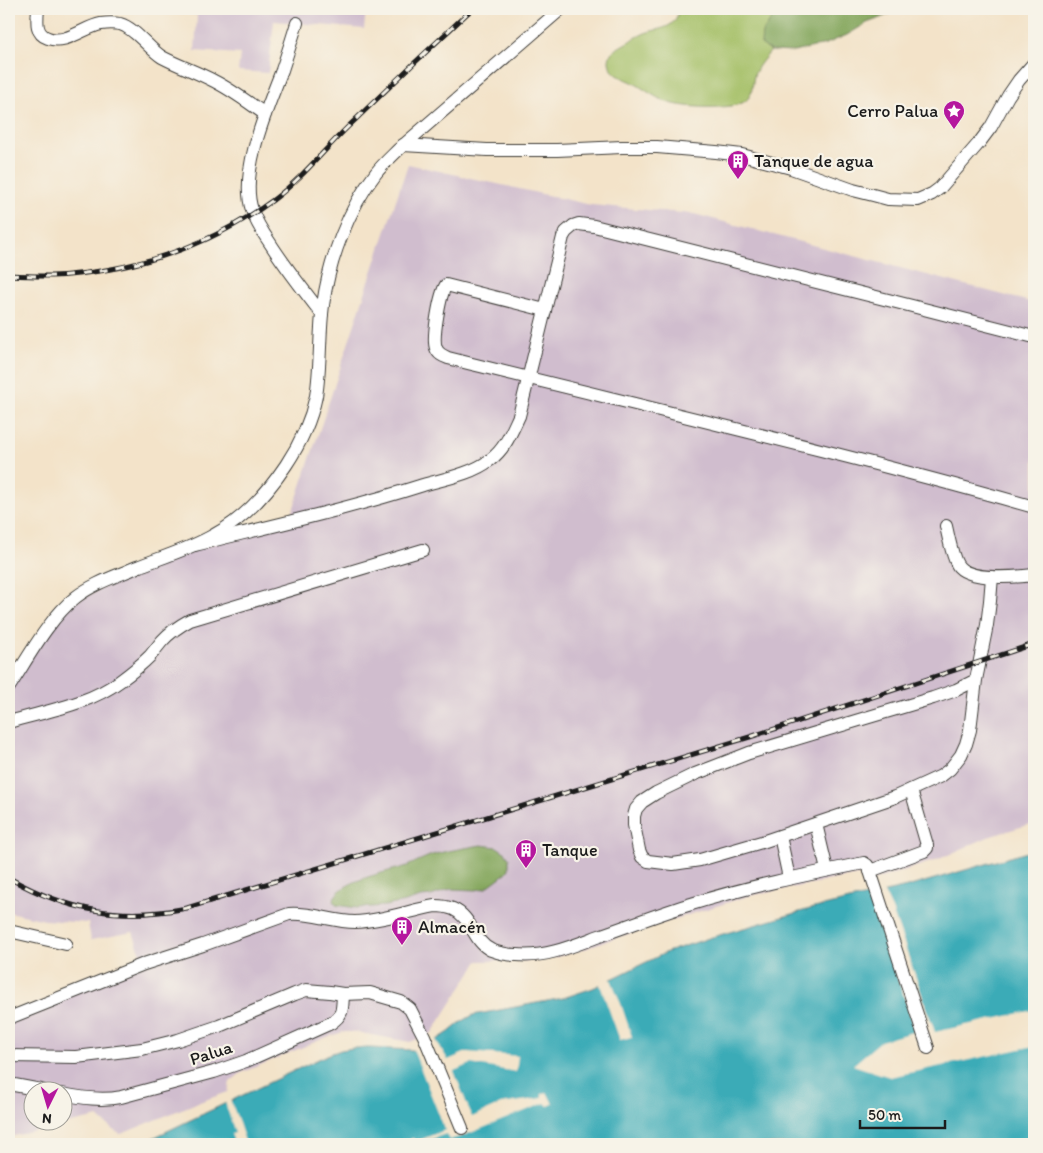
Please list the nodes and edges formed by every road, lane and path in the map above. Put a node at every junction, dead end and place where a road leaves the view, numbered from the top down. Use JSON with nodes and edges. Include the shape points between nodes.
{"nodes":[{"id":1,"x":38,"y":9,"type":"edge"},
{"id":2,"x":561,"y":9,"type":"edge"},
{"id":3,"x":297,"y":23,"type":"dead end"},
{"id":4,"x":1034,"y":63,"type":"edge"},
{"id":5,"x":265,"y":114,"type":"junction"},
{"id":6,"x":403,"y":145,"type":"junction"},
{"id":7,"x":545,"y":310,"type":"junction"},
{"id":8,"x":322,"y":314,"type":"junction"},
{"id":9,"x":1034,"y":338,"type":"edge"},
{"id":10,"x":529,"y":378,"type":"junction"},
{"id":11,"x":1034,"y":507,"type":"edge"},
{"id":12,"x":946,"y":526,"type":"dead end"},
{"id":13,"x":195,"y":545,"type":"junction"},
{"id":14,"x":423,"y":550,"type":"dead end"},
{"id":15,"x":1034,"y":575,"type":"edge"},
{"id":16,"x":992,"y":576,"type":"junction"},
{"id":17,"x":976,"y":680,"type":"junction"},
{"id":18,"x":9,"y":687,"type":"edge"},
{"id":19,"x":9,"y":722,"type":"edge"},
{"id":20,"x":910,"y":790,"type":"junction"},
{"id":21,"x":816,"y":824,"type":"junction"},
{"id":22,"x":780,"y":836,"type":"junction"},
{"id":23,"x":827,"y":870,"type":"junction"},
{"id":24,"x":870,"y":871,"type":"junction"},
{"id":25,"x":789,"y":878,"type":"junction"},
{"id":26,"x":9,"y":931,"type":"edge"},
{"id":27,"x":66,"y":944,"type":"dead end"},
{"id":28,"x":343,"y":994,"type":"junction"},
{"id":29,"x":9,"y":1018,"type":"edge"},
{"id":30,"x":928,"y":1048,"type":"dead end"},
{"id":31,"x":9,"y":1056,"type":"edge"},
{"id":32,"x":9,"y":1084,"type":"edge"},
{"id":33,"x":22,"y":1086,"type":"edge"},
{"id":34,"x":72,"y":1096,"type":"edge"},
{"id":35,"x":462,"y":1128,"type":"dead end"}],
"edges":[{"from":1,"to":5,"type":"street","via":[[37,26],[44,37],[61,40],[102,24],[122,24],[163,57],[216,82]]},
{"from":2,"to":6,"type":"street"},
{"from":3,"to":5,"type":"street"},
{"from":4,"to":6,"type":"street","via":[[1013,88],[979,143],[940,188],[918,200],[888,199],[791,168],[716,152],[657,147],[487,150]]},
{"from":5,"to":8,"type":"street","via":[[251,162],[248,191],[252,212],[285,266]]},
{"from":6,"to":8,"type":"street","via":[[375,174],[350,217],[332,265]]},
{"from":7,"to":9,"type":"street","via":[[563,237],[573,226],[584,225]]},
{"from":7,"to":10,"type":"street"},
{"from":7,"to":10,"type":"street","via":[[448,285],[443,290],[434,337],[441,355]]},
{"from":8,"to":13,"type":"street","via":[[316,396],[297,446],[276,479],[251,507],[232,524]]},
{"from":10,"to":11,"type":"street"},
{"from":10,"to":13,"type":"street","via":[[510,437],[483,465],[375,500]]},
{"from":12,"to":16,"type":"street","via":[[959,567],[970,574]]},
{"from":13,"to":18,"type":"street","via":[[86,590],[56,618]]},
{"from":14,"to":19,"type":"street","via":[[190,620],[173,630],[134,670],[98,695]]},
{"from":15,"to":16,"type":"street"},
{"from":16,"to":17,"type":"street","via":[[987,625]]},
{"from":17,"to":20,"type":"street","via":[[970,730],[961,755],[941,776]]},
{"from":17,"to":22,"type":"street","via":[[933,698],[723,762],[656,793],[642,802],[634,816],[642,857],[658,863],[700,860]]},
{"from":20,"to":21,"type":"street"},
{"from":20,"to":24,"type":"street","via":[[927,848]]},
{"from":21,"to":22,"type":"street"},
{"from":21,"to":23,"type":"street"},
{"from":22,"to":25,"type":"street"},
{"from":23,"to":24,"type":"street","via":[[864,863]]},
{"from":23,"to":25,"type":"street"},
{"from":24,"to":30,"type":"street"},
{"from":25,"to":29,"type":"street","via":[[695,903],[537,955],[519,956],[490,950],[461,914],[445,907],[435,906],[353,922],[293,913],[144,964]]},
{"from":26,"to":27,"type":"street"},
{"from":28,"to":31,"type":"street","via":[[306,990],[219,1026],[142,1049],[76,1057]]},
{"from":28,"to":34,"type":"street","name":"Palua","via":[[339,1018],[246,1061],[121,1098]]},
{"from":28,"to":35,"type":"street","via":[[370,993],[401,1002],[410,1009]]},
{"from":32,"to":33,"type":"street"}]}
